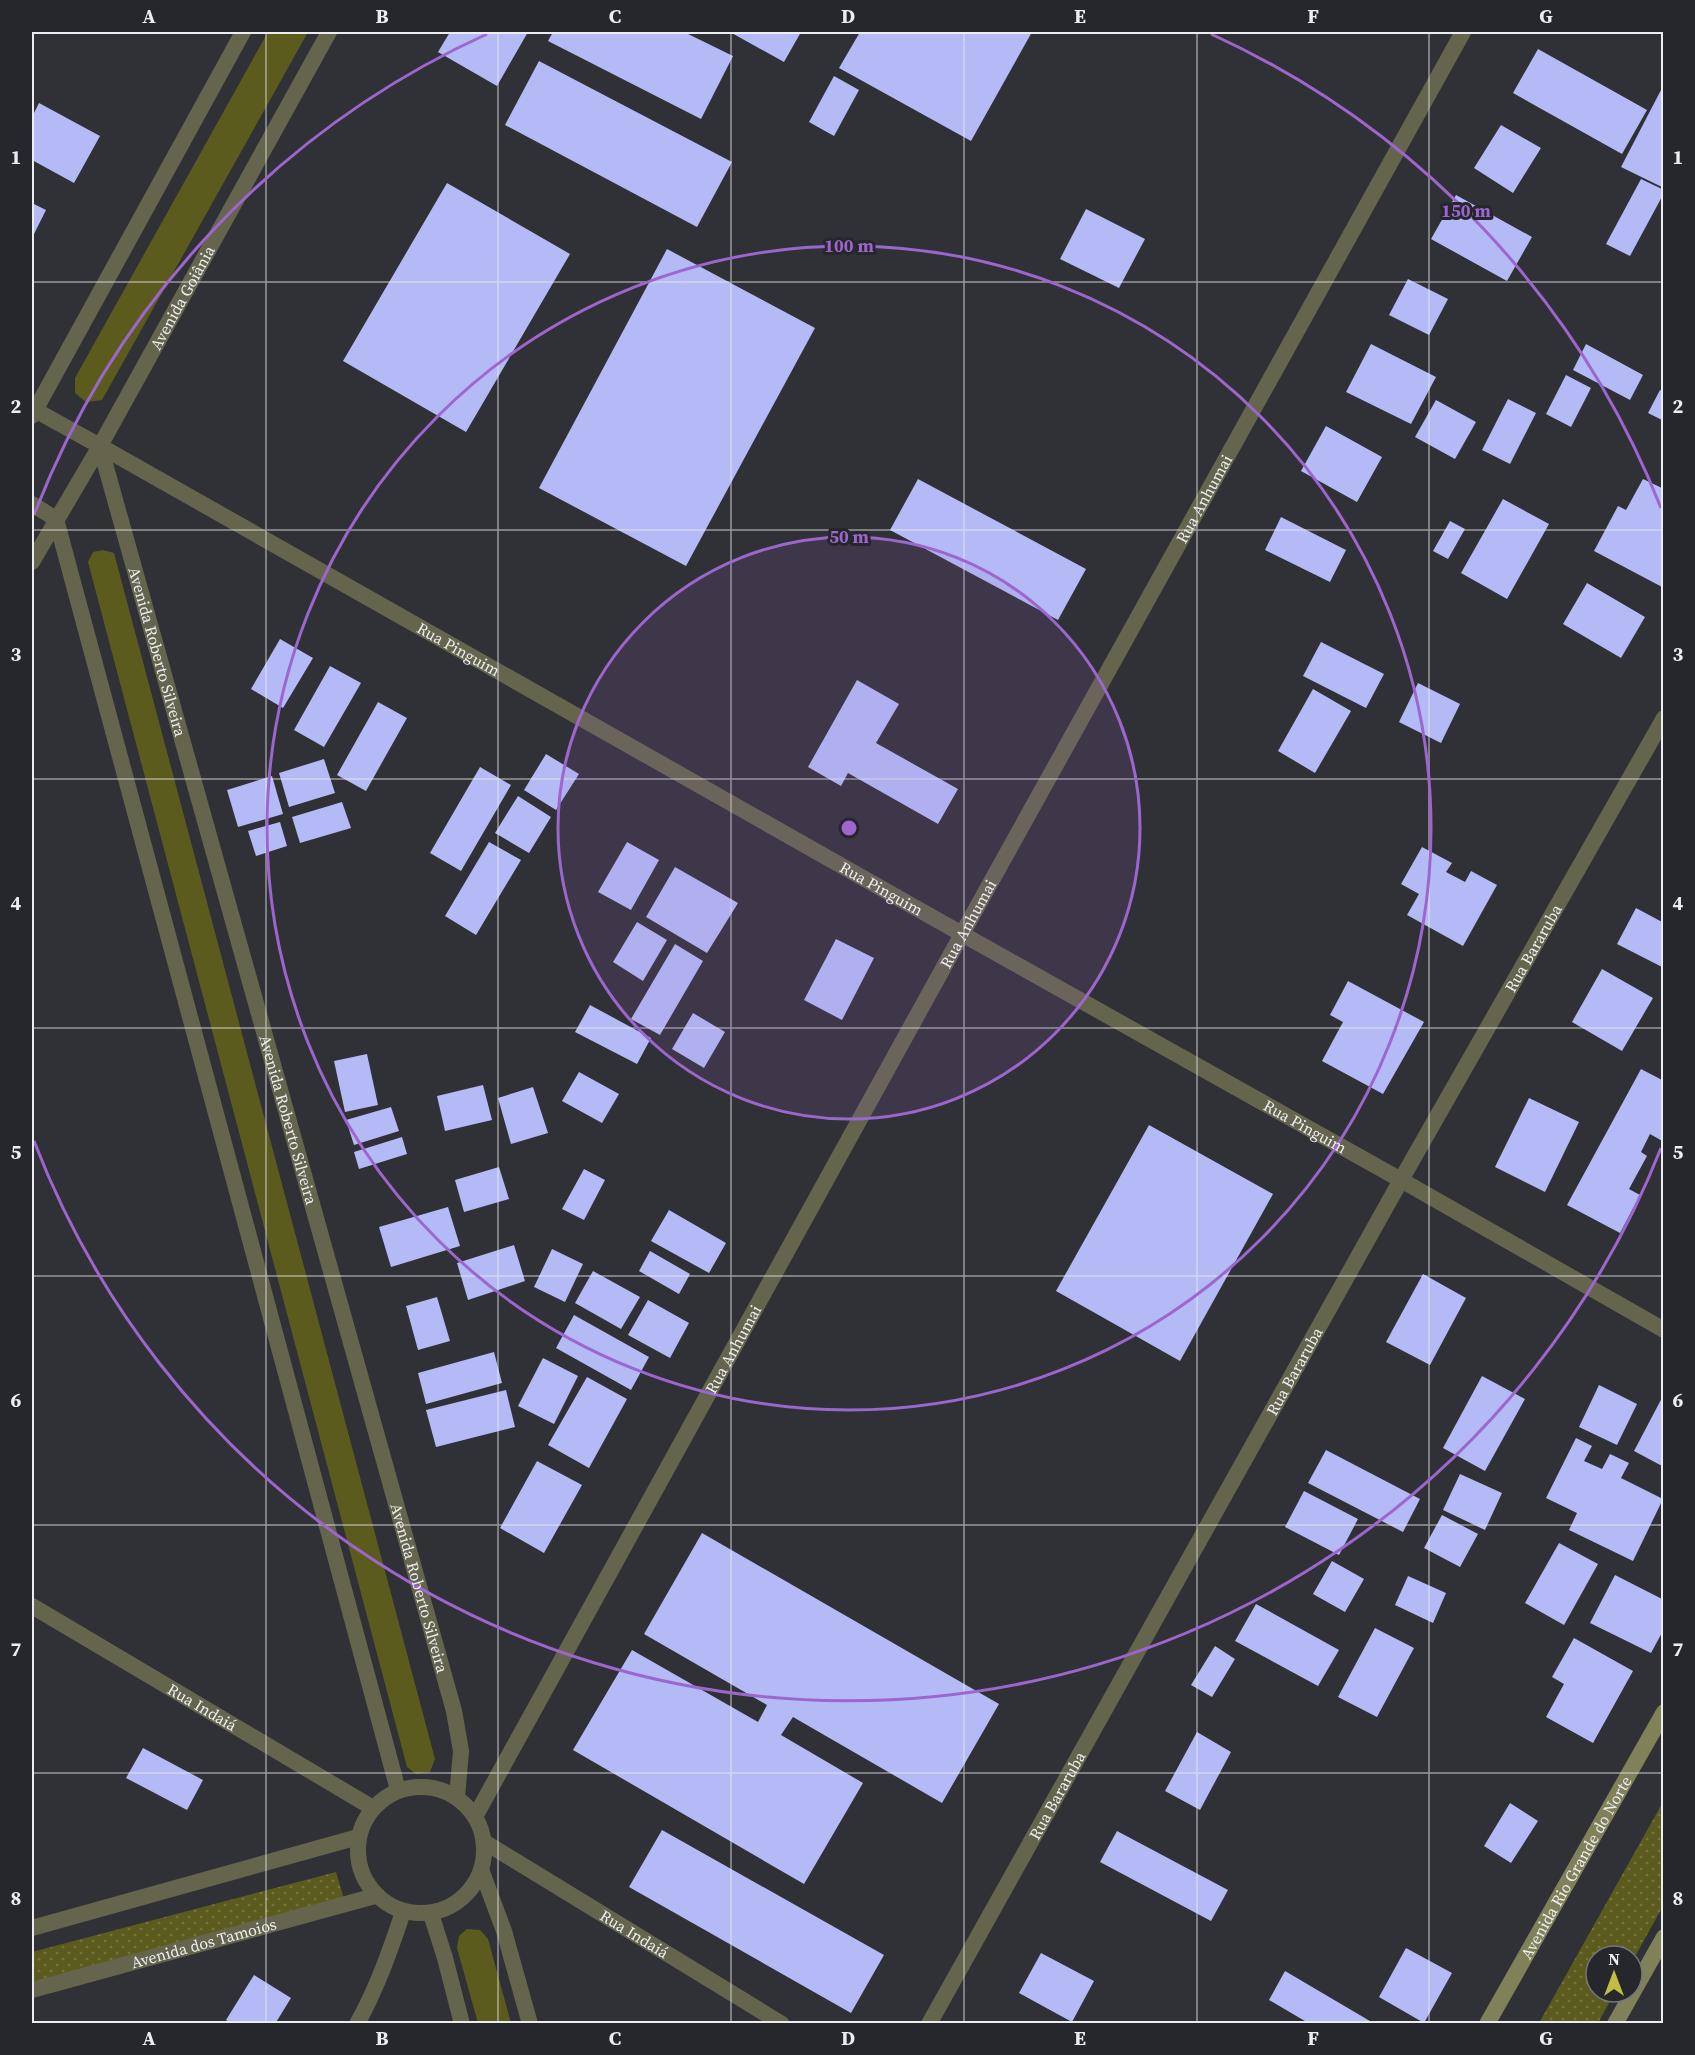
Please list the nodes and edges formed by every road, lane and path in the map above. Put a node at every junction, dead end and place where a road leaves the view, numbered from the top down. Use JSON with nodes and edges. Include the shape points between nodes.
{"nodes":[{"id":1,"x":243,"y":32,"type":"edge"},
{"id":2,"x":329,"y":32,"type":"edge"},
{"id":3,"x":1463,"y":32,"type":"edge"},
{"id":4,"x":33,"y":413,"type":"edge"},
{"id":5,"x":100,"y":446,"type":"junction"},
{"id":6,"x":32,"y":504,"type":"edge"},
{"id":7,"x":56,"y":519,"type":"junction"},
{"id":8,"x":32,"y":562,"type":"edge"},
{"id":9,"x":1664,"y":718,"type":"edge"},
{"id":10,"x":962,"y":934,"type":"junction"},
{"id":11,"x":1401,"y":1180,"type":"junction"},
{"id":12,"x":1664,"y":1330,"type":"edge"},
{"id":13,"x":32,"y":1606,"type":"edge"},
{"id":14,"x":1664,"y":1712,"type":"edge"},
{"id":15,"x":398,"y":1790,"type":"junction"},
{"id":16,"x":457,"y":1797,"type":"junction"},
{"id":17,"x":373,"y":1808,"type":"junction"},
{"id":18,"x":476,"y":1815,"type":"junction"},
{"id":19,"x":358,"y":1837,"type":"junction"},
{"id":20,"x":486,"y":1843,"type":"junction"},
{"id":21,"x":482,"y":1872,"type":"junction"},
{"id":22,"x":375,"y":1896,"type":"junction"},
{"id":23,"x":403,"y":1912,"type":"junction"},
{"id":24,"x":431,"y":1914,"type":"junction"},
{"id":25,"x":32,"y":1928,"type":"edge"},
{"id":26,"x":1664,"y":1937,"type":"edge"},
{"id":27,"x":32,"y":1990,"type":"edge"},
{"id":28,"x":357,"y":2024,"type":"edge"},
{"id":29,"x":462,"y":2024,"type":"edge"},
{"id":30,"x":530,"y":2024,"type":"edge"},
{"id":31,"x":782,"y":2024,"type":"edge"},
{"id":32,"x":929,"y":2024,"type":"edge"},
{"id":33,"x":1487,"y":2024,"type":"edge"},
{"id":34,"x":1614,"y":2024,"type":"edge"}],
"edges":[{"from":1,"to":4,"type":"street"},
{"from":2,"to":5,"type":"street","name":"Avenida Goiânia"},
{"from":3,"to":10,"type":"street","name":"Rua Anhumai"},
{"from":4,"to":5,"type":"street","name":"Rua Pinguim"},
{"from":5,"to":7,"type":"street","name":"Avenida Goiânia"},
{"from":5,"to":10,"type":"street","name":"Rua Pinguim"},
{"from":5,"to":16,"type":"street","name":"Avenida Roberto Silveira","via":[[454,1711],[461,1751]]},
{"from":6,"to":7,"type":"street"},
{"from":7,"to":8,"type":"street","name":"Avenida Goiânia"},
{"from":7,"to":15,"type":"street"},
{"from":9,"to":11,"type":"street","name":"Rua Bararuba"},
{"from":10,"to":11,"type":"street","name":"Rua Pinguim"},
{"from":10,"to":18,"type":"street","name":"Rua Anhumai"},
{"from":11,"to":12,"type":"street","name":"Rua Pinguim"},
{"from":11,"to":32,"type":"street","name":"Rua Bararuba"},
{"from":13,"to":17,"type":"street","name":"Rua Indaiá"},
{"from":14,"to":33,"type":"main road","name":"Avenida Rio Grande do Norte"},
{"from":15,"to":16,"type":"street","via":[[429,1786]]},
{"from":15,"to":17,"type":"street"},
{"from":16,"to":18,"type":"street"},
{"from":17,"to":19,"type":"street"},
{"from":18,"to":20,"type":"street"},
{"from":19,"to":22,"type":"street","via":[[359,1869]]},
{"from":19,"to":25,"type":"street"},
{"from":20,"to":21,"type":"street"},
{"from":20,"to":31,"type":"street","name":"Rua Indaiá"},
{"from":21,"to":24,"type":"street","via":[[462,1900]]},
{"from":21,"to":30,"type":"street","via":[[504,1931]]},
{"from":22,"to":23,"type":"street"},
{"from":22,"to":27,"type":"street","name":"Avenida dos Tamoios"},
{"from":23,"to":24,"type":"street"},
{"from":23,"to":28,"type":"street","via":[[371,1998]]},
{"from":24,"to":29,"type":"street"},
{"from":26,"to":34,"type":"main road"}]}
